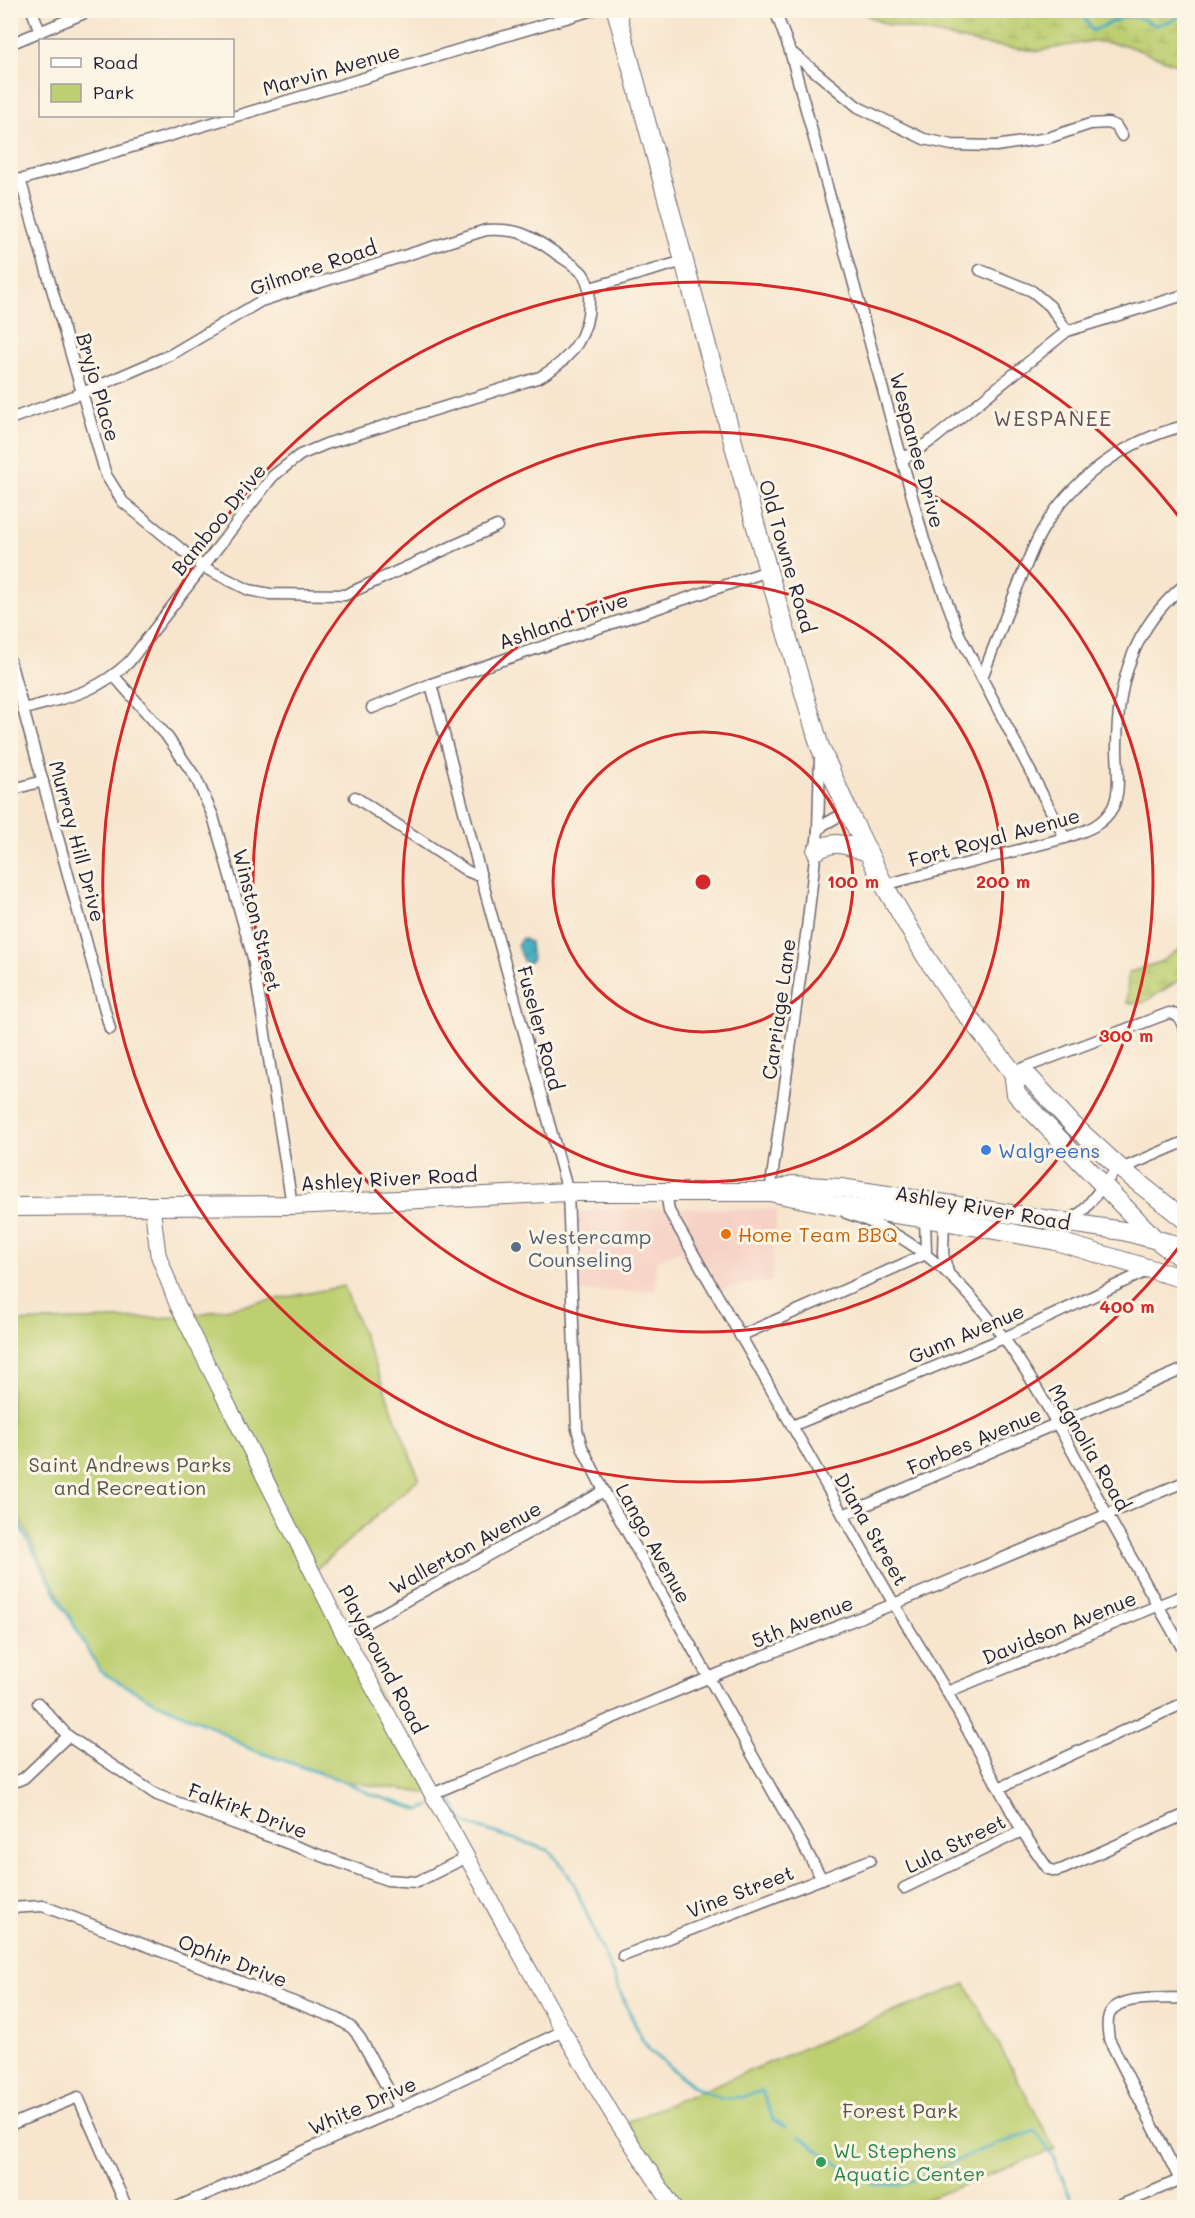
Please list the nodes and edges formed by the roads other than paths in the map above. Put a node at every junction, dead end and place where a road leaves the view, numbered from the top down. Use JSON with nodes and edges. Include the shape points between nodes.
{"nodes":[{"id":1,"x":32,"y":10,"type":"edge"},
{"id":2,"x":92,"y":10,"type":"edge"},
{"id":3,"x":592,"y":10,"type":"edge"},
{"id":4,"x":616,"y":10,"type":"edge"},
{"id":5,"x":775,"y":10,"type":"edge"},
{"id":6,"x":40,"y":32,"type":"junction"},
{"id":7,"x":10,"y":44,"type":"edge"},
{"id":8,"x":790,"y":51,"type":"junction"},
{"id":9,"x":234,"y":116,"type":"edge"},
{"id":10,"x":231,"y":117,"type":"edge"},
{"id":11,"x":1122,"y":136,"type":"dead end"},
{"id":12,"x":15,"y":181,"type":"edge"},
{"id":13,"x":684,"y":261,"type":"junction"},
{"id":14,"x":980,"y":270,"type":"dead end"},
{"id":15,"x":590,"y":288,"type":"junction"},
{"id":16,"x":1185,"y":295,"type":"edge"},
{"id":17,"x":1067,"y":332,"type":"junction"},
{"id":18,"x":82,"y":393,"type":"junction"},
{"id":19,"x":10,"y":419,"type":"edge"},
{"id":20,"x":1185,"y":426,"type":"edge"},
{"id":21,"x":902,"y":460,"type":"junction"},
{"id":22,"x":497,"y":526,"type":"dead end"},
{"id":23,"x":202,"y":567,"type":"junction"},
{"id":24,"x":768,"y":571,"type":"junction"},
{"id":25,"x":1185,"y":585,"type":"edge"},
{"id":26,"x":10,"y":661,"type":"edge"},
{"id":27,"x":114,"y":676,"type":"junction"},
{"id":28,"x":982,"y":678,"type":"junction"},
{"id":29,"x":432,"y":684,"type":"junction"},
{"id":30,"x":372,"y":708,"type":"dead end"},
{"id":31,"x":24,"y":709,"type":"junction"},
{"id":32,"x":820,"y":747,"type":"junction"},
{"id":33,"x":43,"y":781,"type":"junction"},
{"id":34,"x":10,"y":790,"type":"edge"},
{"id":35,"x":355,"y":797,"type":"dead end"},
{"id":36,"x":848,"y":811,"type":"junction"},
{"id":37,"x":818,"y":831,"type":"junction"},
{"id":38,"x":1065,"y":838,"type":"junction"},
{"id":39,"x":816,"y":851,"type":"junction"},
{"id":40,"x":868,"y":852,"type":"junction"},
{"id":41,"x":480,"y":873,"type":"junction"},
{"id":42,"x":884,"y":885,"type":"junction"},
{"id":43,"x":110,"y":1029,"type":"dead end"},
{"id":44,"x":1185,"y":1029,"type":"edge"},
{"id":45,"x":1013,"y":1072,"type":"junction"},
{"id":46,"x":1185,"y":1142,"type":"edge"},
{"id":47,"x":1121,"y":1169,"type":"junction"},
{"id":48,"x":1104,"y":1185,"type":"junction"},
{"id":49,"x":666,"y":1191,"type":"junction"},
{"id":50,"x":568,"y":1192,"type":"junction"},
{"id":51,"x":770,"y":1192,"type":"junction"},
{"id":52,"x":152,"y":1205,"type":"junction"},
{"id":53,"x":292,"y":1205,"type":"junction"},
{"id":54,"x":10,"y":1207,"type":"edge"},
{"id":55,"x":925,"y":1209,"type":"junction"},
{"id":56,"x":945,"y":1212,"type":"junction"},
{"id":57,"x":1185,"y":1220,"type":"edge"},
{"id":58,"x":1066,"y":1223,"type":"junction"},
{"id":59,"x":1155,"y":1239,"type":"junction"},
{"id":60,"x":1185,"y":1247,"type":"edge"},
{"id":61,"x":926,"y":1254,"type":"junction"},
{"id":62,"x":1185,"y":1260,"type":"edge"},
{"id":63,"x":1151,"y":1268,"type":"junction"},
{"id":64,"x":948,"y":1273,"type":"junction"},
{"id":65,"x":1185,"y":1279,"type":"edge"},
{"id":66,"x":740,"y":1336,"type":"junction"},
{"id":67,"x":1004,"y":1338,"type":"junction"},
{"id":68,"x":1185,"y":1368,"type":"edge"},
{"id":69,"x":1057,"y":1424,"type":"junction"},
{"id":70,"x":792,"y":1426,"type":"junction"},
{"id":71,"x":1185,"y":1482,"type":"edge"},
{"id":72,"x":604,"y":1491,"type":"junction"},
{"id":73,"x":843,"y":1515,"type":"junction"},
{"id":74,"x":1108,"y":1515,"type":"junction"},
{"id":75,"x":1185,"y":1595,"type":"edge"},
{"id":76,"x":894,"y":1604,"type":"junction"},
{"id":77,"x":1158,"y":1606,"type":"junction"},
{"id":78,"x":344,"y":1635,"type":"junction"},
{"id":79,"x":1185,"y":1651,"type":"edge"},
{"id":80,"x":708,"y":1678,"type":"junction"},
{"id":81,"x":947,"y":1692,"type":"junction"},
{"id":82,"x":38,"y":1703,"type":"dead end"},
{"id":83,"x":1185,"y":1703,"type":"edge"},
{"id":84,"x":68,"y":1736,"type":"junction"},
{"id":85,"x":10,"y":1784,"type":"edge"},
{"id":86,"x":999,"y":1788,"type":"junction"},
{"id":87,"x":432,"y":1794,"type":"junction"},
{"id":88,"x":1185,"y":1815,"type":"edge"},
{"id":89,"x":1022,"y":1831,"type":"junction"},
{"id":90,"x":467,"y":1857,"type":"junction"},
{"id":91,"x":870,"y":1860,"type":"dead end"},
{"id":92,"x":822,"y":1879,"type":"junction"},
{"id":93,"x":903,"y":1888,"type":"dead end"},
{"id":94,"x":10,"y":1908,"type":"edge"},
{"id":95,"x":623,"y":1956,"type":"dead end"},
{"id":96,"x":1185,"y":1998,"type":"edge"},
{"id":97,"x":563,"y":2031,"type":"junction"},
{"id":98,"x":399,"y":2109,"type":"junction"},
{"id":99,"x":10,"y":2125,"type":"edge"},
{"id":100,"x":1182,"y":2179,"type":"edge"},
{"id":101,"x":127,"y":2208,"type":"edge"},
{"id":102,"x":175,"y":2208,"type":"edge"},
{"id":103,"x":674,"y":2208,"type":"edge"},
{"id":104,"x":1114,"y":2208,"type":"edge"}],
"edges":[{"from":1,"to":6,"type":"street"},
{"from":2,"to":6,"type":"street"},
{"from":3,"to":9,"type":"street","name":"Marvin Avenue"},
{"from":4,"to":13,"type":"main road","name":"Old Towne Road"},
{"from":5,"to":8,"type":"street","name":"Wespanee Drive"},
{"from":6,"to":7,"type":"street"},
{"from":8,"to":11,"type":"street","via":[[858,107],[924,139],[952,145],[996,146],[1108,123],[1116,126]]},
{"from":8,"to":21,"type":"street","name":"Wespanee Drive"},
{"from":10,"to":12,"type":"street","name":"Marvin Avenue"},
{"from":12,"to":18,"type":"street","name":"Bryjo Place"},
{"from":13,"to":15,"type":"street"},
{"from":13,"to":24,"type":"main road","name":"Old Towne Road"},
{"from":14,"to":17,"type":"street","via":[[1032,291],[1050,306]]},
{"from":15,"to":18,"type":"street","name":"Gilmore Road","via":[[583,273],[530,235],[505,229],[486,230],[261,301],[172,354]]},
{"from":15,"to":23,"type":"street","name":"Bamboo Drive","via":[[584,333],[558,367],[540,377],[300,455],[273,476]]},
{"from":16,"to":17,"type":"street"},
{"from":17,"to":21,"type":"street"},
{"from":18,"to":19,"type":"street","name":"Gilmore Road"},
{"from":18,"to":23,"type":"street","name":"Bryjo Place","via":[[114,490],[123,502]]},
{"from":20,"to":28,"type":"street","via":[[1144,439],[1112,457],[1063,501],[1043,529],[1030,557]]},
{"from":21,"to":28,"type":"street","name":"Wespanee Drive","via":[[924,540],[959,634]]},
{"from":22,"to":23,"type":"street","name":"Bryjo Place","via":[[345,595],[259,592]]},
{"from":23,"to":27,"type":"street","name":"Bamboo Drive"},
{"from":24,"to":29,"type":"street","name":"Ashland Drive"},
{"from":24,"to":32,"type":"main road","name":"Old Towne Road"},
{"from":25,"to":38,"type":"street","name":"Fort Royal Avenue","via":[[1148,623],[1132,654],[1117,726],[1115,804],[1094,828]]},
{"from":26,"to":31,"type":"street","name":"Murray Hill Drive"},
{"from":27,"to":31,"type":"street","name":"Bamboo Drive","via":[[87,690]]},
{"from":27,"to":53,"type":"street","name":"Winston Street","via":[[166,735],[196,778],[213,816],[253,958]]},
{"from":28,"to":38,"type":"street","name":"Wespanee Drive"},
{"from":29,"to":30,"type":"street","name":"Ashland Drive"},
{"from":29,"to":41,"type":"street","name":"Fuseler Road"},
{"from":31,"to":33,"type":"street","name":"Murray Hill Drive"},
{"from":32,"to":36,"type":"main road","name":"Old Towne Road"},
{"from":32,"to":37,"type":"street","name":"Carriage Lane"},
{"from":33,"to":34,"type":"street"},
{"from":33,"to":43,"type":"street","name":"Murray Hill Drive"},
{"from":35,"to":41,"type":"street","via":[[467,871]]},
{"from":36,"to":37,"type":"street"},
{"from":36,"to":40,"type":"main road","name":"Old Towne Road"},
{"from":37,"to":39,"type":"street","name":"Carriage Lane"},
{"from":38,"to":42,"type":"street","name":"Fort Royal Avenue"},
{"from":39,"to":40,"type":"main road","via":[[827,844],[841,843]]},
{"from":39,"to":51,"type":"street","name":"Carriage Lane"},
{"from":40,"to":42,"type":"main road","name":"Old Towne Road"},
{"from":41,"to":50,"type":"street","name":"Fuseler Road"},
{"from":42,"to":45,"type":"main road","name":"Old Towne Road","via":[[954,1000]]},
{"from":44,"to":45,"type":"street","via":[[1180,1018],[1169,1012]]},
{"from":45,"to":47,"type":"main road","via":[[1030,1078]]},
{"from":45,"to":48,"type":"main road","via":[[1016,1094]]},
{"from":46,"to":47,"type":"street"},
{"from":47,"to":48,"type":"street"},
{"from":47,"to":57,"type":"main road"},
{"from":48,"to":58,"type":"street","via":[[1084,1210]]},
{"from":48,"to":59,"type":"main road"},
{"from":49,"to":50,"type":"main road","name":"Ashley River Road"},
{"from":49,"to":51,"type":"main road","name":"Ashley River Road"},
{"from":49,"to":66,"type":"street","name":"Diana Street","via":[[669,1211]]},
{"from":50,"to":53,"type":"main road","name":"Ashley River Road"},
{"from":50,"to":72,"type":"street","name":"Lango Avenue","via":[[577,1430]]},
{"from":51,"to":55,"type":"main road","name":"Ashley River Road","via":[[792,1185],[841,1188]]},
{"from":51,"to":61,"type":"street","name":"Magnolia Road","via":[[853,1216]]},
{"from":52,"to":53,"type":"main road","name":"Ashley River Road"},
{"from":52,"to":54,"type":"main road","name":"Ashley River Road"},
{"from":52,"to":78,"type":"main road","name":"Playground Road","via":[[158,1254],[177,1304]]},
{"from":55,"to":56,"type":"main road","name":"Ashley River Road"},
{"from":55,"to":61,"type":"street"},
{"from":56,"to":58,"type":"main road","name":"Ashley River Road"},
{"from":56,"to":63,"type":"main road","name":"Ashley River Road"},
{"from":56,"to":64,"type":"street","via":[[943,1254]]},
{"from":58,"to":59,"type":"main road","name":"Ashley River Road"},
{"from":59,"to":60,"type":"main road","name":"Ashley River Road"},
{"from":59,"to":62,"type":"main road"},
{"from":61,"to":64,"type":"street","name":"Magnolia Road"},
{"from":61,"to":66,"type":"street"},
{"from":63,"to":65,"type":"main road","name":"Ashley River Road"},
{"from":63,"to":67,"type":"street","name":"Gunn Avenue"},
{"from":64,"to":67,"type":"street","name":"Magnolia Road"},
{"from":66,"to":70,"type":"street","name":"Diana Street"},
{"from":67,"to":69,"type":"street","name":"Magnolia Road"},
{"from":67,"to":70,"type":"street","name":"Gunn Avenue"},
{"from":68,"to":69,"type":"street","name":"Forbes Avenue"},
{"from":69,"to":73,"type":"street","name":"Forbes Avenue"},
{"from":69,"to":74,"type":"street","name":"Magnolia Road"},
{"from":70,"to":73,"type":"street","name":"Diana Street"},
{"from":71,"to":74,"type":"street","name":"5th Avenue"},
{"from":72,"to":78,"type":"street","name":"Wallerton Avenue"},
{"from":72,"to":80,"type":"street","name":"Lango Avenue"},
{"from":73,"to":76,"type":"street","name":"Diana Street"},
{"from":74,"to":76,"type":"street","name":"5th Avenue"},
{"from":74,"to":77,"type":"street","name":"Magnolia Road"},
{"from":75,"to":77,"type":"street","name":"Davidson Avenue"},
{"from":76,"to":80,"type":"street","name":"5th Avenue"},
{"from":76,"to":81,"type":"street","name":"Diana Street"},
{"from":77,"to":79,"type":"street","name":"Magnolia Road"},
{"from":77,"to":81,"type":"street","name":"Davidson Avenue"},
{"from":78,"to":87,"type":"main road","name":"Playground Road"},
{"from":80,"to":87,"type":"street","name":"5th Avenue"},
{"from":80,"to":92,"type":"street","name":"Lango Avenue"},
{"from":81,"to":86,"type":"street","name":"Diana Street"},
{"from":82,"to":84,"type":"street","name":"Falkirk Drive"},
{"from":83,"to":86,"type":"street"},
{"from":84,"to":85,"type":"street","via":[[24,1778]]},
{"from":84,"to":90,"type":"street","name":"Falkirk Drive","via":[[157,1796],[387,1880],[417,1882]]},
{"from":86,"to":89,"type":"street","name":"Diana Street"},
{"from":87,"to":90,"type":"main road","name":"Playground Road"},
{"from":88,"to":89,"type":"street","name":"Diana Street","via":[[1056,1871],[1048,1869]]},
{"from":89,"to":93,"type":"street","name":"Lula Street"},
{"from":90,"to":97,"type":"main road","name":"Playground Road"},
{"from":91,"to":92,"type":"street","name":"Vine Street"},
{"from":92,"to":95,"type":"street","name":"Vine Street"},
{"from":94,"to":98,"type":"street","name":"Ophir Drive","via":[[43,1906],[338,2019],[360,2038]]},
{"from":96,"to":100,"type":"street","via":[[1131,2000],[1110,2012],[1107,2022],[1109,2039]]},
{"from":97,"to":98,"type":"street","name":"White Drive"},
{"from":97,"to":103,"type":"main road","name":"Playground Road"},
{"from":98,"to":102,"type":"street","name":"White Drive"},
{"from":99,"to":101,"type":"street","via":[[78,2097]]},
{"from":100,"to":104,"type":"street"}]}
